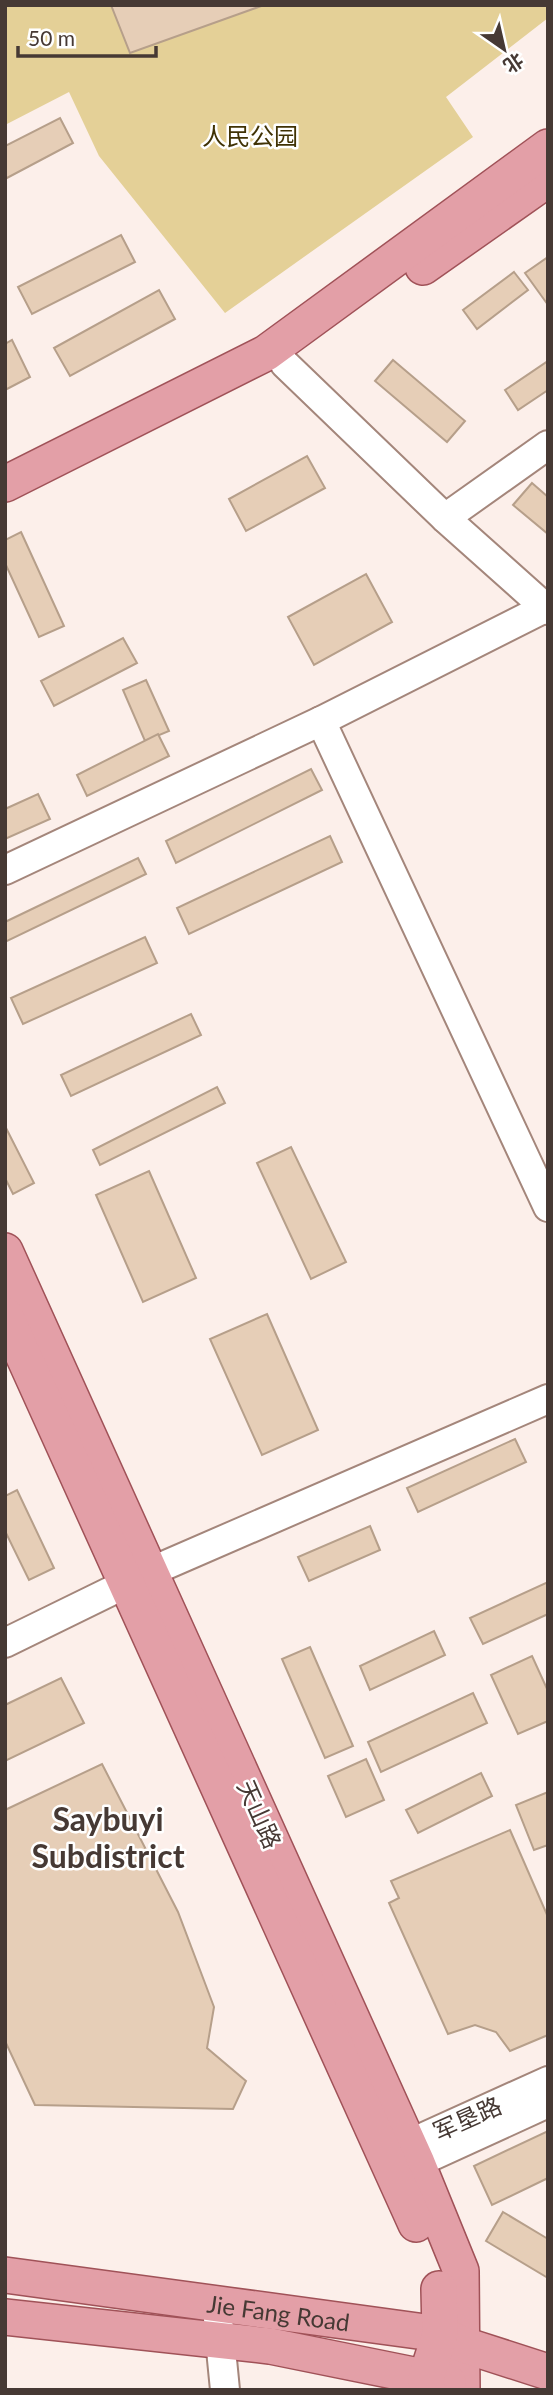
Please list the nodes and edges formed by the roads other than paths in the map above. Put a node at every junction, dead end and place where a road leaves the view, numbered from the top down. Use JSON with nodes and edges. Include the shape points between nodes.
{"nodes":[{"id":1,"x":548,"y":146,"type":"edge"},
{"id":2,"x":548,"y":179,"type":"edge"},
{"id":3,"x":285,"y":364,"type":"junction"},
{"id":4,"x":548,"y":445,"type":"edge"},
{"id":5,"x":5,"y":484,"type":"edge"},
{"id":6,"x":5,"y":506,"type":"edge"},
{"id":7,"x":445,"y":518,"type":"junction"},
{"id":8,"x":547,"y":609,"type":"edge"},
{"id":9,"x":321,"y":721,"type":"junction"},
{"id":10,"x":5,"y":870,"type":"edge"},
{"id":11,"x":548,"y":1207,"type":"edge"},
{"id":12,"x":5,"y":1251,"type":"edge"},
{"id":13,"x":5,"y":1315,"type":"edge"},
{"id":14,"x":548,"y":1399,"type":"edge"},
{"id":15,"x":140,"y":1578,"type":"junction"},
{"id":16,"x":5,"y":1643,"type":"edge"},
{"id":17,"x":548,"y":2081,"type":"edge"},
{"id":18,"x":548,"y":2103,"type":"edge"},
{"id":19,"x":401,"y":2159,"type":"junction"},
{"id":20,"x":5,"y":2275,"type":"edge"},
{"id":21,"x":216,"y":2303,"type":"junction"},
{"id":22,"x":5,"y":2317,"type":"edge"},
{"id":23,"x":452,"y":2339,"type":"junction"},
{"id":24,"x":220,"y":2341,"type":"junction"},
{"id":25,"x":548,"y":2372,"type":"edge"},
{"id":26,"x":426,"y":2384,"type":"edge"},
{"id":27,"x":467,"y":2388,"type":"edge"},
{"id":28,"x":225,"y":2390,"type":"edge"}],
"edges":[{"from":1,"to":5,"type":"main road","via":[[266,353]]},
{"from":2,"to":3,"type":"main road"},
{"from":3,"to":6,"type":"main road"},
{"from":3,"to":7,"type":"street"},
{"from":4,"to":7,"type":"street"},
{"from":7,"to":8,"type":"street"},
{"from":8,"to":9,"type":"street"},
{"from":9,"to":10,"type":"street"},
{"from":9,"to":11,"type":"street"},
{"from":12,"to":15,"type":"main road","name":"天山路"},
{"from":13,"to":15,"type":"main road","name":"天山路"},
{"from":14,"to":15,"type":"street"},
{"from":15,"to":16,"type":"street"},
{"from":15,"to":19,"type":"main road","name":"天山路"},
{"from":17,"to":19,"type":"street","name":"军垦路"},
{"from":18,"to":19,"type":"street","name":"军垦路"},
{"from":19,"to":23,"type":"main road","name":"天山路","via":[[461,2271]]},
{"from":20,"to":21,"type":"main road","name":"Jie Fang Road"},
{"from":21,"to":23,"type":"main road","name":"Jie Fang Road"},
{"from":21,"to":24,"type":"street"},
{"from":22,"to":24,"type":"main road","name":"Jie Fang Road"},
{"from":23,"to":25,"type":"main road","name":"Jie Fang Road"},
{"from":23,"to":26,"type":"main road","name":"天山路"},
{"from":23,"to":27,"type":"main road","name":"天山路"},
{"from":24,"to":26,"type":"main road","name":"Jie Fang Road","via":[[270,2346]]},
{"from":24,"to":28,"type":"street"},
{"from":26,"to":27,"type":"main road","name":"Jie Fang Road"}]}
